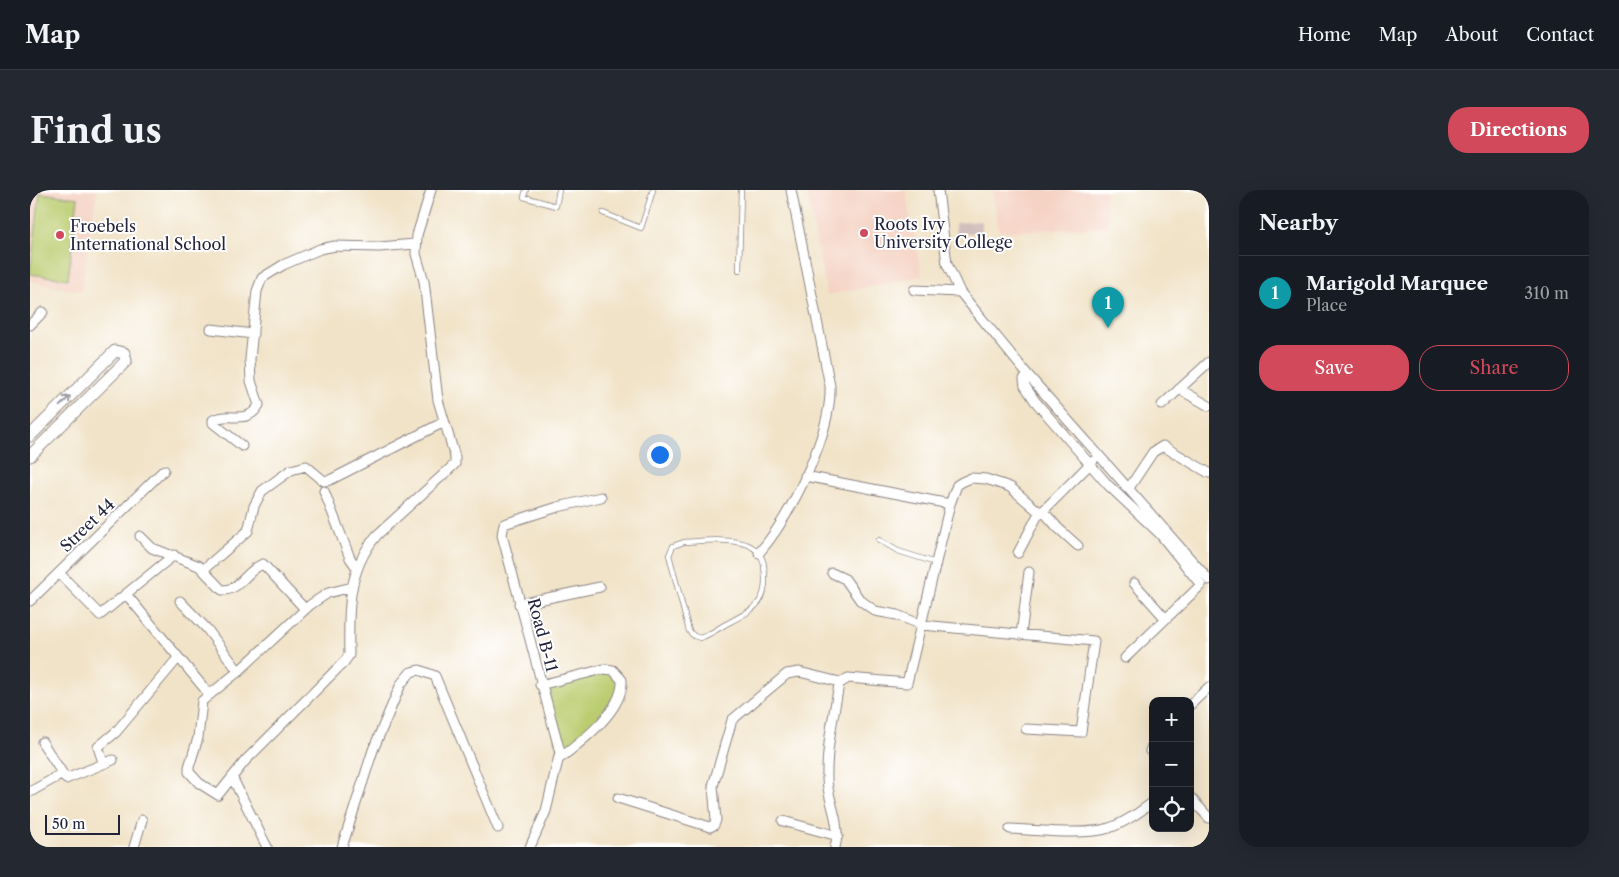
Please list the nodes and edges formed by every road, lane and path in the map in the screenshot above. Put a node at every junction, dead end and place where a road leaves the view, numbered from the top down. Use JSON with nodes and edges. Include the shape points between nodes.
{"nodes":[{"id":1,"x":432,"y":190,"type":"edge"},
{"id":2,"x":526,"y":190,"type":"edge"},
{"id":3,"x":559,"y":190,"type":"edge"},
{"id":4,"x":653,"y":190,"type":"edge"},
{"id":5,"x":742,"y":190,"type":"edge"},
{"id":6,"x":791,"y":190,"type":"edge"},
{"id":7,"x":938,"y":190,"type":"edge"},
{"id":8,"x":603,"y":213,"type":"dead end"},
{"id":9,"x":415,"y":244,"type":"junction"},
{"id":10,"x":739,"y":270,"type":"dead end"},
{"id":11,"x":914,"y":290,"type":"dead end"},
{"id":12,"x":960,"y":292,"type":"junction"},
{"id":13,"x":43,"y":312,"type":"dead end"},
{"id":14,"x":30,"y":325,"type":"edge"},
{"id":15,"x":211,"y":329,"type":"dead end"},
{"id":16,"x":253,"y":334,"type":"junction"},
{"id":17,"x":1209,"y":362,"type":"edge"},
{"id":18,"x":1028,"y":375,"type":"junction"},
{"id":19,"x":1179,"y":389,"type":"junction"},
{"id":20,"x":1162,"y":405,"type":"dead end"},
{"id":21,"x":1209,"y":406,"type":"edge"},
{"id":22,"x":444,"y":422,"type":"junction"},
{"id":23,"x":30,"y":436,"type":"edge"},
{"id":24,"x":242,"y":446,"type":"dead end"},
{"id":25,"x":1098,"y":455,"type":"junction"},
{"id":26,"x":30,"y":456,"type":"edge"},
{"id":27,"x":1090,"y":464,"type":"junction"},
{"id":28,"x":164,"y":470,"type":"dead end"},
{"id":29,"x":1209,"y":472,"type":"edge"},
{"id":30,"x":805,"y":476,"type":"junction"},
{"id":31,"x":1129,"y":488,"type":"junction"},
{"id":32,"x":324,"y":491,"type":"dead end"},
{"id":33,"x":601,"y":498,"type":"dead end"},
{"id":34,"x":950,"y":504,"type":"junction"},
{"id":35,"x":1042,"y":511,"type":"junction"},
{"id":36,"x":140,"y":536,"type":"dead end"},
{"id":37,"x":879,"y":540,"type":"dead end"},
{"id":38,"x":1078,"y":546,"type":"dead end"},
{"id":39,"x":759,"y":552,"type":"junction"},
{"id":40,"x":1018,"y":553,"type":"dead end"},
{"id":41,"x":174,"y":555,"type":"junction"},
{"id":42,"x":936,"y":562,"type":"junction"},
{"id":43,"x":357,"y":568,"type":"junction"},
{"id":44,"x":204,"y":569,"type":"junction"},
{"id":45,"x":1029,"y":572,"type":"dead end"},
{"id":46,"x":59,"y":573,"type":"junction"},
{"id":47,"x":832,"y":573,"type":"dead end"},
{"id":48,"x":1209,"y":580,"type":"edge"},
{"id":49,"x":1134,"y":583,"type":"dead end"},
{"id":50,"x":352,"y":587,"type":"junction"},
{"id":51,"x":600,"y":587,"type":"dead end"},
{"id":52,"x":126,"y":594,"type":"junction"},
{"id":53,"x":180,"y":601,"type":"dead end"},
{"id":54,"x":30,"y":602,"type":"edge"},
{"id":55,"x":519,"y":604,"type":"junction"},
{"id":56,"x":305,"y":610,"type":"junction"},
{"id":57,"x":1165,"y":618,"type":"junction"},
{"id":58,"x":922,"y":624,"type":"junction"},
{"id":59,"x":1021,"y":635,"type":"junction"},
{"id":60,"x":178,"y":658,"type":"junction"},
{"id":61,"x":1125,"y":658,"type":"dead end"},
{"id":62,"x":239,"y":672,"type":"junction"},
{"id":63,"x":840,"y":682,"type":"junction"},
{"id":64,"x":540,"y":685,"type":"junction"},
{"id":65,"x":1209,"y":686,"type":"edge"},
{"id":66,"x":209,"y":694,"type":"junction"},
{"id":67,"x":1194,"y":701,"type":"edge"},
{"id":68,"x":1026,"y":729,"type":"dead end"},
{"id":69,"x":42,"y":742,"type":"dead end"},
{"id":70,"x":559,"y":759,"type":"junction"},
{"id":71,"x":113,"y":760,"type":"dead end"},
{"id":72,"x":103,"y":762,"type":"junction"},
{"id":73,"x":62,"y":774,"type":"junction"},
{"id":74,"x":232,"y":777,"type":"junction"},
{"id":75,"x":30,"y":792,"type":"edge"},
{"id":76,"x":618,"y":798,"type":"dead end"},
{"id":77,"x":1194,"y":801,"type":"edge"},
{"id":78,"x":1149,"y":805,"type":"edge"},
{"id":79,"x":1209,"y":818,"type":"edge"},
{"id":80,"x":142,"y":820,"type":"dead end"},
{"id":81,"x":783,"y":821,"type":"dead end"},
{"id":82,"x":498,"y":828,"type":"dead end"},
{"id":83,"x":1010,"y":829,"type":"dead end"},
{"id":84,"x":838,"y":836,"type":"junction"},
{"id":85,"x":134,"y":847,"type":"edge"},
{"id":86,"x":267,"y":847,"type":"edge"},
{"id":87,"x":342,"y":847,"type":"edge"},
{"id":88,"x":530,"y":847,"type":"edge"},
{"id":89,"x":835,"y":847,"type":"edge"}],
"edges":[{"from":1,"to":9,"type":"street"},
{"from":2,"to":3,"type":"lane","via":[[524,197],[556,206]]},
{"from":4,"to":8,"type":"lane","via":[[641,228]]},
{"from":5,"to":10,"type":"lane"},
{"from":6,"to":30,"type":"street","via":[[830,386],[829,409]]},
{"from":7,"to":12,"type":"street","via":[[946,264]]},
{"from":9,"to":16,"type":"street","via":[[335,246],[307,253],[283,265],[262,278],[257,290]]},
{"from":9,"to":22,"type":"street","via":[[424,281],[434,377]]},
{"from":11,"to":12,"type":"street"},
{"from":12,"to":18,"type":"street"},
{"from":13,"to":14,"type":"street"},
{"from":15,"to":16,"type":"street"},
{"from":16,"to":24,"type":"street","via":[[250,375],[259,405],[246,418],[218,417],[213,420]]},
{"from":17,"to":19,"type":"street"},
{"from":18,"to":25,"type":"street"},
{"from":18,"to":27,"type":"street","via":[[1024,379],[1025,386],[1034,400]]},
{"from":19,"to":20,"type":"street"},
{"from":19,"to":21,"type":"street"},
{"from":22,"to":43,"type":"street","via":[[456,457],[455,464],[377,535],[366,547]]},
{"from":22,"to":44,"type":"street","via":[[330,480],[324,481],[306,466],[291,470],[262,490],[248,531]]},
{"from":23,"to":26,"type":"street","one_way":true,"via":[[115,351],[126,355],[126,361]]},
{"from":25,"to":27,"type":"street"},
{"from":25,"to":31,"type":"street"},
{"from":27,"to":35,"type":"street"},
{"from":27,"to":57,"type":"street","via":[[1150,523],[1201,585]]},
{"from":28,"to":46,"type":"street","name":"Street 44"},
{"from":29,"to":31,"type":"street","via":[[1162,446],[1153,452]]},
{"from":30,"to":34,"type":"street"},
{"from":30,"to":39,"type":"street","via":[[770,540]]},
{"from":31,"to":48,"type":"street"},
{"from":32,"to":43,"type":"street"},
{"from":33,"to":55,"type":"street","name":"Road B-11","via":[[504,524],[503,542]]},
{"from":34,"to":35,"type":"street","via":[[962,482],[971,478],[986,479],[1010,487]]},
{"from":34,"to":42,"type":"street"},
{"from":35,"to":38,"type":"street"},
{"from":35,"to":40,"type":"street"},
{"from":36,"to":41,"type":"street","via":[[152,548]]},
{"from":37,"to":42,"type":"lane","via":[[898,551]]},
{"from":39,"to":39,"type":"lane","via":[[766,580],[760,602],[711,634],[700,638],[694,636],[683,614],[669,555],[673,546],[684,542],[730,542],[746,544]]},
{"from":41,"to":44,"type":"street"},
{"from":41,"to":52,"type":"street"},
{"from":42,"to":58,"type":"street"},
{"from":43,"to":50,"type":"street"},
{"from":44,"to":56,"type":"street","via":[[222,590],[231,590],[263,564]]},
{"from":45,"to":59,"type":"street"},
{"from":46,"to":52,"type":"street","via":[[100,615]]},
{"from":46,"to":54,"type":"street","name":"Street 44"},
{"from":47,"to":58,"type":"street","via":[[845,579],[860,600],[875,611]]},
{"from":49,"to":57,"type":"street"},
{"from":50,"to":56,"type":"street","via":[[323,596]]},
{"from":50,"to":74,"type":"street","via":[[349,655]]},
{"from":51,"to":55,"type":"street"},
{"from":52,"to":60,"type":"street"},
{"from":53,"to":62,"type":"street","via":[[204,625]]},
{"from":55,"to":64,"type":"street","name":"Road B-11"},
{"from":56,"to":62,"type":"street"},
{"from":57,"to":61,"type":"street"},
{"from":58,"to":59,"type":"street"},
{"from":58,"to":63,"type":"street","via":[[907,683],[848,678]]},
{"from":59,"to":68,"type":"street","via":[[1094,641],[1081,732]]},
{"from":60,"to":66,"type":"street"},
{"from":60,"to":72,"type":"street","via":[[116,732],[98,747]]},
{"from":62,"to":66,"type":"street"},
{"from":63,"to":76,"type":"street","via":[[798,672],[787,674],[732,720],[713,786],[714,825],[710,827]]},
{"from":63,"to":84,"type":"street","via":[[828,749],[827,781]]},
{"from":64,"to":70,"type":"street","name":"Road B-11","via":[[556,733]]},
{"from":64,"to":70,"type":"street","via":[[604,669],[613,670],[622,680],[623,690],[608,714]]},
{"from":65,"to":67,"type":"street"},
{"from":66,"to":74,"type":"street","via":[[202,701],[198,738],[189,772],[218,795]]},
{"from":69,"to":73,"type":"street"},
{"from":70,"to":88,"type":"street","name":"Road B-11","via":[[546,811]]},
{"from":71,"to":72,"type":"street"},
{"from":72,"to":73,"type":"street","via":[[66,780]]},
{"from":73,"to":75,"type":"street"},
{"from":74,"to":86,"type":"street"},
{"from":77,"to":79,"type":"street"},
{"from":78,"to":83,"type":"street","via":[[1108,828],[1088,831]]},
{"from":80,"to":85,"type":"street"},
{"from":81,"to":84,"type":"street"},
{"from":82,"to":87,"type":"street","via":[[435,676],[419,670],[411,672],[401,684],[376,742]]},
{"from":84,"to":89,"type":"street"}]}
